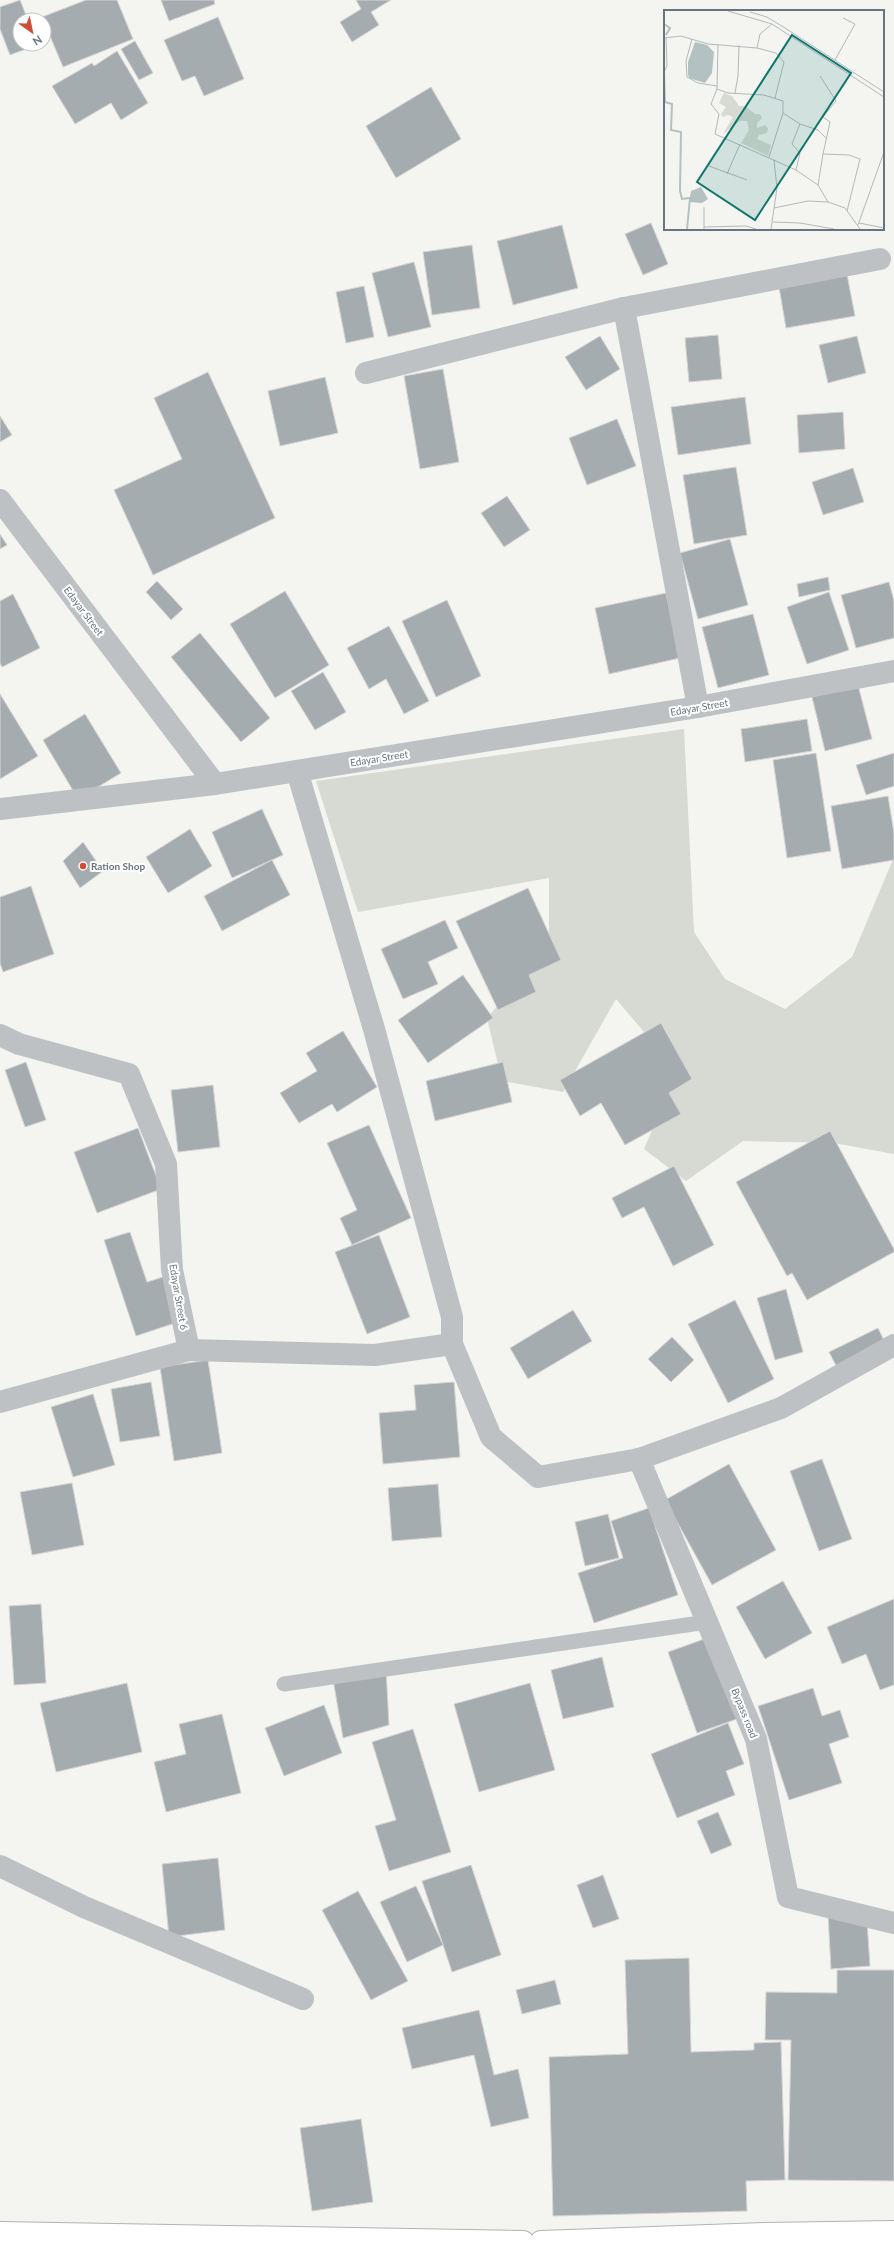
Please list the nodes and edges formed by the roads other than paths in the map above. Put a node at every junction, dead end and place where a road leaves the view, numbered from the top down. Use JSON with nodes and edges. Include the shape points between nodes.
{"nodes":[{"id":1,"x":880,"y":259,"type":"dead end"},
{"id":2,"x":624,"y":308,"type":"junction"},
{"id":3,"x":366,"y":373,"type":"dead end"},
{"id":4,"x":0,"y":500,"type":"edge"},
{"id":5,"x":894,"y":671,"type":"edge"},
{"id":6,"x":698,"y":707,"type":"junction"},
{"id":7,"x":297,"y":771,"type":"junction"},
{"id":8,"x":215,"y":784,"type":"junction"},
{"id":9,"x":0,"y":809,"type":"edge"},
{"id":10,"x":0,"y":1035,"type":"edge"},
{"id":11,"x":452,"y":1344,"type":"junction"},
{"id":12,"x":894,"y":1345,"type":"edge"},
{"id":13,"x":189,"y":1350,"type":"junction"},
{"id":14,"x":0,"y":1402,"type":"edge"},
{"id":15,"x":639,"y":1459,"type":"junction"},
{"id":16,"x":707,"y":1622,"type":"junction"},
{"id":17,"x":284,"y":1684,"type":"dead end"},
{"id":18,"x":0,"y":1866,"type":"edge"},
{"id":19,"x":894,"y":1923,"type":"edge"},
{"id":20,"x":303,"y":1999,"type":"dead end"},
{"id":21,"x":894,"y":2232,"type":"edge"},
{"id":22,"x":0,"y":2233,"type":"edge"},
{"id":23,"x":523,"y":2242,"type":"edge"},
{"id":24,"x":541,"y":2242,"type":"edge"}],
"edges":[{"from":1,"to":2,"type":"street"},
{"from":2,"to":3,"type":"street"},
{"from":2,"to":6,"type":"street"},
{"from":4,"to":8,"type":"street","name":"Edayar Street"},
{"from":5,"to":6,"type":"street","name":"Edayar Street"},
{"from":6,"to":7,"type":"street","name":"Edayar Street"},
{"from":7,"to":8,"type":"street","name":"Edayar Street"},
{"from":7,"to":11,"type":"street","via":[[374,1029],[450,1309]]},
{"from":8,"to":9,"type":"street"},
{"from":10,"to":13,"type":"street","name":"Edayar Street 6","via":[[19,1044],[129,1074],[166,1164],[172,1270]]},
{"from":11,"to":13,"type":"street","via":[[376,1355]]},
{"from":11,"to":15,"type":"street","via":[[491,1437],[538,1478]]},
{"from":12,"to":15,"type":"street","via":[[781,1408]]},
{"from":13,"to":14,"type":"street"},
{"from":15,"to":16,"type":"street","name":"Bypass road"},
{"from":16,"to":17,"type":"lane"},
{"from":16,"to":19,"type":"street","name":"Bypass road","via":[[756,1738],[788,1898]]},
{"from":18,"to":20,"type":"street","via":[[84,1907]]},
{"from":21,"to":24,"type":"highway"},
{"from":22,"to":23,"type":"highway"}]}
